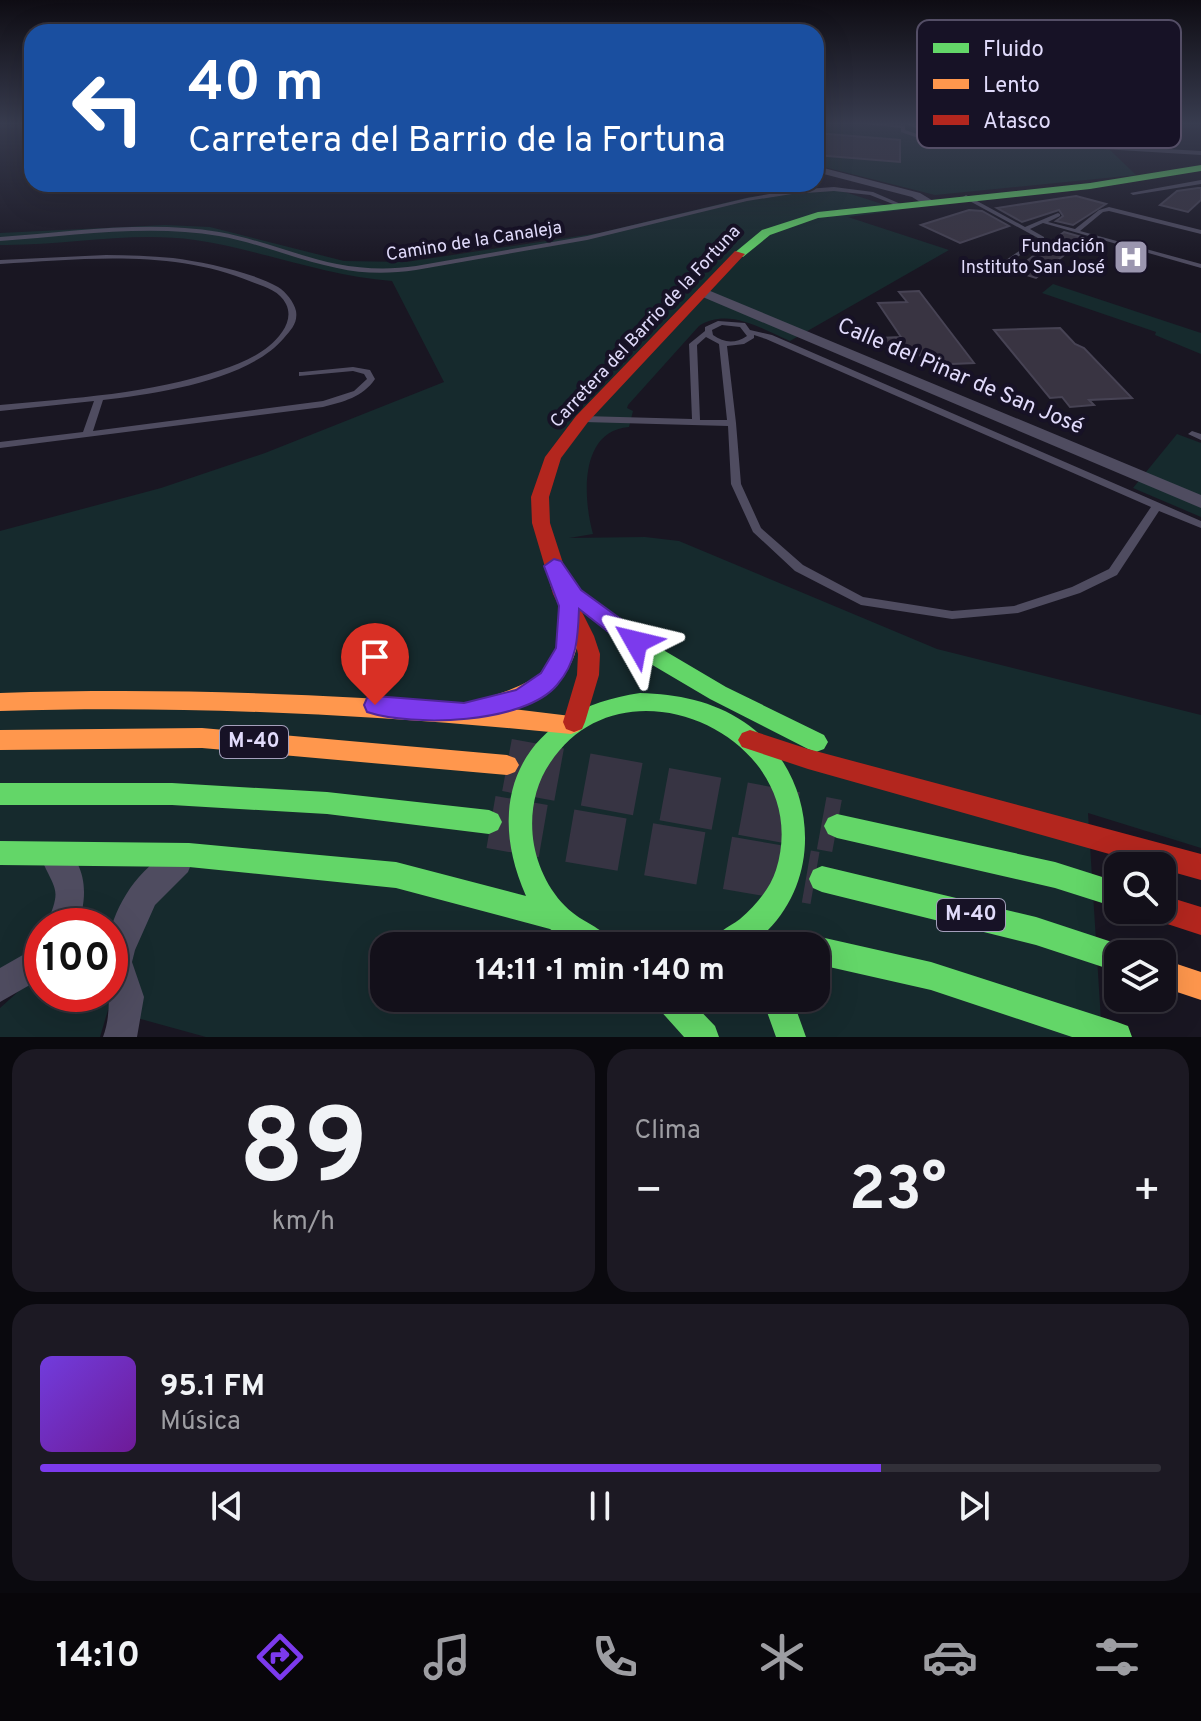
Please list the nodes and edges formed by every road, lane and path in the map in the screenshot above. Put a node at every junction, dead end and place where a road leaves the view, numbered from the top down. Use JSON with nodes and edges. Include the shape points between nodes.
{"nodes":[{"id":1,"x":1186,"y":170,"type":"edge"},
{"id":2,"x":824,"y":171,"type":"edge"},
{"id":3,"x":1201,"y":182,"type":"edge"},
{"id":4,"x":1133,"y":193,"type":"dead end"},
{"id":5,"x":966,"y":197,"type":"junction"},
{"id":6,"x":929,"y":202,"type":"junction"},
{"id":7,"x":900,"y":205,"type":"junction"},
{"id":8,"x":1058,"y":215,"type":"dead end"},
{"id":9,"x":1046,"y":223,"type":"junction"},
{"id":10,"x":1025,"y":229,"type":"junction"},
{"id":11,"x":1076,"y":231,"type":"junction"},
{"id":12,"x":1201,"y":232,"type":"edge"},
{"id":13,"x":0,"y":239,"type":"edge"},
{"id":14,"x":1008,"y":261,"type":"dead end"},
{"id":15,"x":0,"y":262,"type":"edge"},
{"id":16,"x":1201,"y":266,"type":"edge"},
{"id":17,"x":703,"y":292,"type":"junction"},
{"id":18,"x":751,"y":332,"type":"junction"},
{"id":19,"x":707,"y":333,"type":"junction"},
{"id":20,"x":723,"y":343,"type":"junction"},
{"id":21,"x":302,"y":374,"type":"dead end"},
{"id":22,"x":100,"y":397,"type":"junction"},
{"id":23,"x":0,"y":408,"type":"edge"},
{"id":24,"x":582,"y":419,"type":"junction"},
{"id":25,"x":696,"y":422,"type":"junction"},
{"id":26,"x":732,"y":423,"type":"junction"},
{"id":27,"x":87,"y":434,"type":"junction"},
{"id":28,"x":0,"y":445,"type":"edge"},
{"id":29,"x":1201,"y":502,"type":"edge"},
{"id":30,"x":1157,"y":506,"type":"junction"},
{"id":31,"x":1201,"y":525,"type":"edge"},
{"id":32,"x":571,"y":600,"type":"junction"},
{"id":33,"x":0,"y":702,"type":"edge"},
{"id":34,"x":704,"y":711,"type":"junction"},
{"id":35,"x":464,"y":713,"type":"junction"},
{"id":36,"x":573,"y":723,"type":"junction"},
{"id":37,"x":0,"y":740,"type":"edge"},
{"id":38,"x":750,"y":740,"type":"junction"},
{"id":39,"x":507,"y":765,"type":"tunnel mouth"},
{"id":40,"x":916,"y":788,"type":"junction"},
{"id":41,"x":0,"y":794,"type":"edge"},
{"id":42,"x":489,"y":822,"type":"tunnel mouth"},
{"id":43,"x":837,"y":826,"type":"tunnel mouth"},
{"id":44,"x":50,"y":852,"type":"junction"},
{"id":45,"x":0,"y":853,"type":"edge"},
{"id":46,"x":189,"y":855,"type":"junction"},
{"id":47,"x":1201,"y":867,"type":"edge"},
{"id":48,"x":822,"y":879,"type":"tunnel mouth"},
{"id":49,"x":1104,"y":891,"type":"edge"},
{"id":50,"x":67,"y":908,"type":"edge"},
{"id":51,"x":1176,"y":913,"type":"edge"},
{"id":52,"x":558,"y":918,"type":"junction"},
{"id":53,"x":1201,"y":921,"type":"edge"},
{"id":54,"x":128,"y":922,"type":"edge"},
{"id":55,"x":578,"y":932,"type":"edge"},
{"id":56,"x":760,"y":932,"type":"edge"},
{"id":57,"x":830,"y":952,"type":"edge"},
{"id":58,"x":1104,"y":953,"type":"edge"},
{"id":59,"x":24,"y":969,"type":"edge"},
{"id":60,"x":1176,"y":978,"type":"edge"},
{"id":61,"x":2,"y":984,"type":"edge"},
{"id":62,"x":1201,"y":986,"type":"edge"},
{"id":63,"x":126,"y":1012,"type":"edge"},
{"id":64,"x":681,"y":1012,"type":"edge"},
{"id":65,"x":782,"y":1012,"type":"edge"},
{"id":66,"x":120,"y":1037,"type":"edge"},
{"id":67,"x":704,"y":1037,"type":"edge"},
{"id":68,"x":791,"y":1037,"type":"edge"},
{"id":69,"x":1117,"y":1037,"type":"edge"}],
"edges":[{"from":1,"to":5,"type":"main road","name":"Carretera del Barrio de la Fortuna"},
{"from":2,"to":6,"type":"street","name":"Carretera del Barrio de la Fortuna"},
{"from":3,"to":4,"type":"lane"},
{"from":5,"to":6,"type":"main road","name":"Carretera del Barrio de la Fortuna"},
{"from":5,"to":10,"type":"lane"},
{"from":6,"to":7,"type":"main road","name":"Carretera del Barrio de la Fortuna"},
{"from":7,"to":13,"type":"lane","name":"Camino de la Canaleja","via":[[859,191],[795,193],[594,236],[388,271],[343,266],[204,233]]},
{"from":7,"to":17,"type":"main road","name":"Carretera del Barrio de la Fortuna","via":[[775,226],[752,241]]},
{"from":8,"to":9,"type":"lane"},
{"from":9,"to":10,"type":"lane"},
{"from":9,"to":11,"type":"lane"},
{"from":10,"to":14,"type":"lane","via":[[1042,238]]},
{"from":11,"to":12,"type":"lane","via":[[1109,209]]},
{"from":11,"to":16,"type":"lane"},
{"from":15,"to":22,"type":"lane","via":[[138,255],[179,259],[268,285],[292,306],[284,336],[251,361],[190,382]]},
{"from":17,"to":24,"type":"main road","name":"Carretera del Barrio de la Fortuna"},
{"from":17,"to":29,"type":"street","name":"Calle del Pinar de San José"},
{"from":18,"to":19,"type":"lane","via":[[728,322]]},
{"from":18,"to":20,"type":"lane","via":[[745,342]]},
{"from":18,"to":30,"type":"lane"},
{"from":19,"to":20,"type":"lane"},
{"from":19,"to":25,"type":"lane","via":[[693,344]]},
{"from":20,"to":26,"type":"lane"},
{"from":21,"to":27,"type":"lane","via":[[353,369],[367,372],[371,379],[357,392],[323,404]]},
{"from":22,"to":23,"type":"lane"},
{"from":22,"to":27,"type":"lane"},
{"from":24,"to":25,"type":"lane"},
{"from":24,"to":32,"type":"main road","name":"Carretera del Barrio de la Fortuna","via":[[553,457],[540,497],[541,523]]},
{"from":25,"to":26,"type":"lane"},
{"from":26,"to":30,"type":"lane","via":[[736,484],[757,530],[799,568],[861,601],[952,615],[1014,610],[1113,572]]},
{"from":27,"to":28,"type":"lane"},
{"from":30,"to":31,"type":"lane"},
{"from":32,"to":34,"type":"main road","name":"Carretera del Barrio de la Fortuna"},
{"from":32,"to":35,"type":"main road","via":[[567,649],[549,680],[523,697]]},
{"from":32,"to":36,"type":"main road","name":"Carretera del Barrio de la Fortuna","via":[[589,654]]},
{"from":32,"to":40,"type":"main road","via":[[718,693]]},
{"from":33,"to":35,"type":"main road","via":[[210,697]]},
{"from":34,"to":36,"type":"main road","via":[[632,702]]},
{"from":34,"to":38,"type":"main road"},
{"from":35,"to":36,"type":"main road"},
{"from":36,"to":52,"type":"main road","via":[[546,746],[530,769],[516,822],[529,879]]},
{"from":37,"to":39,"type":"main road","number":"M-40","via":[[202,738]]},
{"from":38,"to":40,"type":"main road"},
{"from":38,"to":56,"type":"main road","via":[[780,778],[794,832],[793,856]]},
{"from":40,"to":47,"type":"main road"},
{"from":41,"to":42,"type":"main road","via":[[234,797]]},
{"from":43,"to":49,"type":"main road"},
{"from":44,"to":45,"type":"main road"},
{"from":44,"to":46,"type":"main road"},
{"from":44,"to":50,"type":"street","via":[[67,871],[73,890]]},
{"from":46,"to":52,"type":"main road","via":[[396,875]]},
{"from":46,"to":54,"type":"street","via":[[143,895]]},
{"from":48,"to":58,"type":"main road","number":"M-40","via":[[1036,931]]},
{"from":51,"to":53,"type":"main road"},
{"from":52,"to":55,"type":"main road"},
{"from":57,"to":69,"type":"main road","via":[[962,986]]},
{"from":59,"to":61,"type":"street"},
{"from":60,"to":62,"type":"main road"},
{"from":63,"to":66,"type":"street"},
{"from":64,"to":67,"type":"main road"},
{"from":65,"to":68,"type":"main road"}]}
